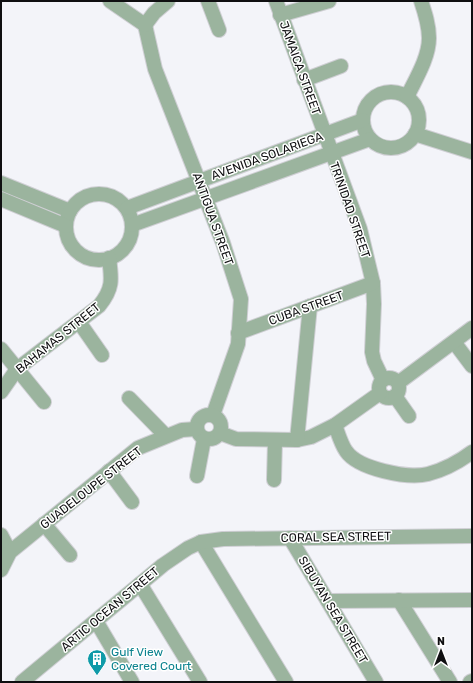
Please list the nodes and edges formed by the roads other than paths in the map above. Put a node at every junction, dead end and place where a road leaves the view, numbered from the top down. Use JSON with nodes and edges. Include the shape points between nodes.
{"nodes":[{"id":1,"x":168,"y":1,"type":"edge"},
{"id":2,"x":208,"y":1,"type":"edge"},
{"id":3,"x":276,"y":1,"type":"edge"},
{"id":4,"x":329,"y":1,"type":"edge"},
{"id":5,"x":421,"y":1,"type":"edge"},
{"id":6,"x":110,"y":2,"type":"edge"},
{"id":7,"x":280,"y":16,"type":"junction"},
{"id":8,"x":144,"y":25,"type":"junction"},
{"id":9,"x":219,"y":30,"type":"dead end"},
{"id":10,"x":341,"y":66,"type":"dead end"},
{"id":11,"x":304,"y":80,"type":"junction"},
{"id":12,"x":407,"y":97,"type":"junction"},
{"id":13,"x":363,"y":120,"type":"junction"},
{"id":14,"x":415,"y":134,"type":"junction"},
{"id":15,"x":324,"y":135,"type":"junction"},
{"id":16,"x":370,"y":139,"type":"junction"},
{"id":17,"x":472,"y":152,"type":"edge"},
{"id":18,"x":331,"y":153,"type":"junction"},
{"id":19,"x":200,"y":181,"type":"junction"},
{"id":20,"x":1,"y":183,"type":"edge"},
{"id":21,"x":206,"y":198,"type":"junction"},
{"id":22,"x":1,"y":199,"type":"edge"},
{"id":23,"x":126,"y":208,"type":"junction"},
{"id":24,"x":70,"y":211,"type":"junction"},
{"id":25,"x":132,"y":225,"type":"junction"},
{"id":26,"x":66,"y":226,"type":"junction"},
{"id":27,"x":109,"y":258,"type":"junction"},
{"id":28,"x":373,"y":283,"type":"junction"},
{"id":29,"x":310,"y":306,"type":"junction"},
{"id":30,"x":80,"y":322,"type":"junction"},
{"id":31,"x":472,"y":328,"type":"edge"},
{"id":32,"x":238,"y":333,"type":"junction"},
{"id":33,"x":454,"y":342,"type":"junction"},
{"id":34,"x":1,"y":349,"type":"edge"},
{"id":35,"x":102,"y":355,"type":"dead end"},
{"id":36,"x":472,"y":366,"type":"edge"},
{"id":37,"x":17,"y":369,"type":"junction"},
{"id":38,"x":381,"y":387,"type":"junction"},
{"id":39,"x":397,"y":390,"type":"junction"},
{"id":40,"x":1,"y":392,"type":"edge"},
{"id":41,"x":129,"y":398,"type":"dead end"},
{"id":42,"x":44,"y":402,"type":"dead end"},
{"id":43,"x":213,"y":415,"type":"junction"},
{"id":44,"x":409,"y":416,"type":"dead end"},
{"id":45,"x":335,"y":425,"type":"junction"},
{"id":46,"x":220,"y":433,"type":"junction"},
{"id":47,"x":200,"y":434,"type":"junction"},
{"id":48,"x":166,"y":436,"type":"junction"},
{"id":49,"x":275,"y":440,"type":"junction"},
{"id":50,"x":297,"y":440,"type":"junction"},
{"id":51,"x":472,"y":452,"type":"edge"},
{"id":52,"x":109,"y":471,"type":"junction"},
{"id":53,"x":197,"y":476,"type":"dead end"},
{"id":54,"x":274,"y":480,"type":"dead end"},
{"id":55,"x":132,"y":502,"type":"dead end"},
{"id":56,"x":44,"y":524,"type":"junction"},
{"id":57,"x":1,"y":535,"type":"edge"},
{"id":58,"x":472,"y":536,"type":"edge"},
{"id":59,"x":290,"y":538,"type":"junction"},
{"id":60,"x":201,"y":542,"type":"junction"},
{"id":61,"x":10,"y":552,"type":"junction"},
{"id":62,"x":70,"y":555,"type":"dead end"},
{"id":63,"x":1,"y":570,"type":"edge"},
{"id":64,"x":140,"y":584,"type":"junction"},
{"id":65,"x":399,"y":600,"type":"junction"},
{"id":66,"x":472,"y":600,"type":"edge"},
{"id":67,"x":328,"y":601,"type":"junction"},
{"id":68,"x":96,"y":621,"type":"junction"},
{"id":69,"x":22,"y":682,"type":"edge"},
{"id":70,"x":132,"y":682,"type":"edge"},
{"id":71,"x":200,"y":682,"type":"edge"},
{"id":72,"x":286,"y":682,"type":"edge"},
{"id":73,"x":376,"y":682,"type":"edge"},
{"id":74,"x":450,"y":682,"type":"edge"}],
"edges":[{"from":1,"to":8,"type":"street"},
{"from":2,"to":9,"type":"street"},
{"from":3,"to":7,"type":"street","name":"JAMAICA STREET"},
{"from":4,"to":7,"type":"street"},
{"from":5,"to":12,"type":"street","via":[[429,39],[425,56]]},
{"from":6,"to":8,"type":"street"},
{"from":7,"to":11,"type":"street","name":"JAMAICA STREET"},
{"from":8,"to":19,"type":"street","name":"ANTIGUA STREET","via":[[155,69]]},
{"from":10,"to":11,"type":"street"},
{"from":11,"to":15,"type":"street","name":"JAMAICA STREET"},
{"from":12,"to":13,"type":"street","via":[[391,92],[374,98],[364,112]]},
{"from":12,"to":14,"type":"street","via":[[418,110]]},
{"from":13,"to":15,"type":"street","name":"AVENIDA SOLARIEGA"},
{"from":13,"to":16,"type":"street"},
{"from":14,"to":16,"type":"street","via":[[406,143],[394,148],[377,144]]},
{"from":14,"to":17,"type":"street"},
{"from":15,"to":18,"type":"street","name":"TRINIDAD STREET"},
{"from":15,"to":19,"type":"street","name":"AVENIDA SOLARIEGA"},
{"from":16,"to":18,"type":"street","name":"AVENIDA SOLARIEGA"},
{"from":18,"to":21,"type":"street","name":"AVENIDA SOLARIEGA"},
{"from":18,"to":28,"type":"street","name":"TRINIDAD STREET","via":[[360,229]]},
{"from":19,"to":21,"type":"street","name":"ANTIGUA STREET"},
{"from":19,"to":23,"type":"street","name":"AVENIDA SOLARIEGA"},
{"from":20,"to":24,"type":"street"},
{"from":21,"to":25,"type":"street","name":"AVENIDA SOLARIEGA"},
{"from":21,"to":32,"type":"street","name":"ANTIGUA STREET","via":[[241,299]]},
{"from":22,"to":26,"type":"street"},
{"from":23,"to":24,"type":"street","via":[[119,200],[109,195],[98,194],[86,196],[76,202]]},
{"from":23,"to":25,"type":"street"},
{"from":24,"to":26,"type":"street"},
{"from":25,"to":27,"type":"street","via":[[131,234],[123,249]]},
{"from":26,"to":27,"type":"street","via":[[70,243],[83,256],[91,259]]},
{"from":27,"to":30,"type":"street","name":"BAHAMAS STREET","via":[[112,281],[106,298]]},
{"from":28,"to":29,"type":"street","name":"CUBA STREET"},
{"from":28,"to":38,"type":"street","name":"TRINIDAD STREET","via":[[372,352]]},
{"from":29,"to":32,"type":"street","name":"CUBA STREET"},
{"from":29,"to":50,"type":"street"},
{"from":30,"to":35,"type":"street"},
{"from":30,"to":37,"type":"street","name":"BAHAMAS STREET"},
{"from":31,"to":33,"type":"street"},
{"from":32,"to":43,"type":"street","name":"ANTIGUA STREET","via":[[238,344]]},
{"from":33,"to":36,"type":"street"},
{"from":33,"to":39,"type":"street"},
{"from":34,"to":37,"type":"street"},
{"from":37,"to":40,"type":"street","name":"BAHAMAS STREET"},
{"from":37,"to":42,"type":"street"},
{"from":38,"to":39,"type":"street","via":[[389,378]]},
{"from":38,"to":45,"type":"street"},
{"from":39,"to":44,"type":"street"},
{"from":41,"to":48,"type":"street"},
{"from":43,"to":46,"type":"street","via":[[221,424]]},
{"from":43,"to":47,"type":"street","via":[[205,415],[198,421]]},
{"from":45,"to":50,"type":"street","via":[[311,437]]},
{"from":45,"to":51,"type":"street","via":[[345,451],[353,458],[376,468],[408,476],[429,474],[461,460]]},
{"from":46,"to":47,"type":"street","via":[[213,439]]},
{"from":46,"to":49,"type":"street","via":[[236,439]]},
{"from":47,"to":48,"type":"street","name":"GUADELOUPE STREET","via":[[182,430]]},
{"from":47,"to":53,"type":"street"},
{"from":48,"to":52,"type":"street","name":"GUADELOUPE STREET","via":[[138,448]]},
{"from":49,"to":50,"type":"street"},
{"from":49,"to":54,"type":"street"},
{"from":52,"to":55,"type":"street"},
{"from":52,"to":56,"type":"street","name":"GUADELOUPE STREET"},
{"from":56,"to":61,"type":"street","name":"GUADELOUPE STREET"},
{"from":56,"to":62,"type":"street"},
{"from":57,"to":61,"type":"street"},
{"from":58,"to":59,"type":"street","name":"CORAL SEA STREET"},
{"from":59,"to":60,"type":"street","name":"CORAL SEA STREET","via":[[223,539]]},
{"from":59,"to":67,"type":"street","name":"SIBUYAN SEA STREET"},
{"from":60,"to":64,"type":"street","name":"ARTIC OCEAN STREET","via":[[177,555]]},
{"from":60,"to":72,"type":"street"},
{"from":61,"to":63,"type":"street","name":"GUADELOUPE STREET"},
{"from":64,"to":68,"type":"street","name":"ARTIC OCEAN STREET"},
{"from":64,"to":71,"type":"street"},
{"from":65,"to":66,"type":"street"},
{"from":65,"to":67,"type":"street"},
{"from":65,"to":74,"type":"street"},
{"from":67,"to":73,"type":"street","name":"SIBUYAN SEA STREET"},
{"from":68,"to":69,"type":"street","name":"ARTIC OCEAN STREET"},
{"from":68,"to":70,"type":"street"}]}
